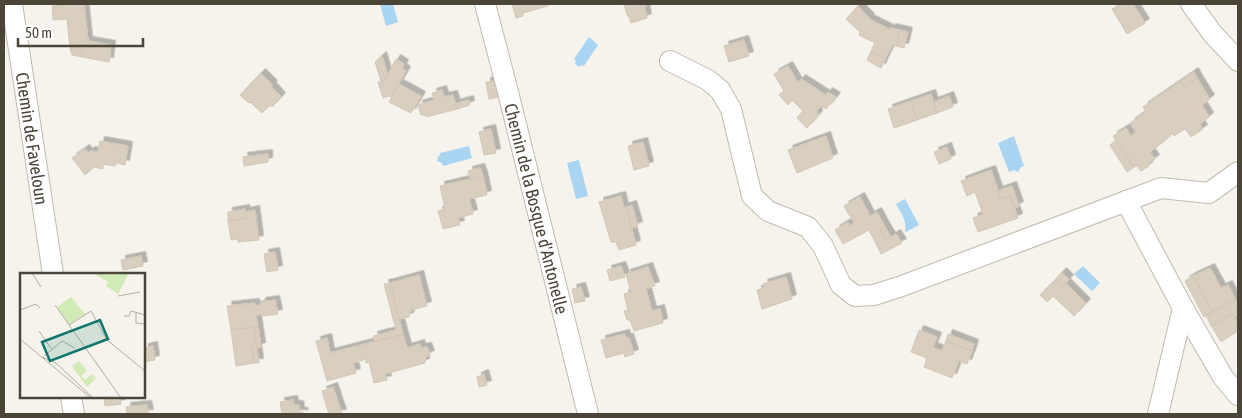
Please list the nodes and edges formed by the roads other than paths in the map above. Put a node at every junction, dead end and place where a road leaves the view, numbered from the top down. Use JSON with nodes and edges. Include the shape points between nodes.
{"nodes":[{"id":1,"x":12,"y":4,"type":"edge"},
{"id":2,"x":485,"y":4,"type":"edge"},
{"id":3,"x":1191,"y":4,"type":"edge"},
{"id":4,"x":670,"y":61,"type":"dead end"},
{"id":5,"x":1238,"y":61,"type":"edge"},
{"id":6,"x":1238,"y":172,"type":"edge"},
{"id":7,"x":1126,"y":201,"type":"junction"},
{"id":8,"x":53,"y":273,"type":"edge"},
{"id":9,"x":1183,"y":308,"type":"junction"},
{"id":10,"x":1238,"y":395,"type":"edge"},
{"id":11,"x":71,"y":398,"type":"edge"},
{"id":12,"x":74,"y":414,"type":"edge"},
{"id":13,"x":588,"y":414,"type":"edge"},
{"id":14,"x":1158,"y":414,"type":"edge"}],
"edges":[{"from":1,"to":8,"type":"street","name":"Chemin de Faveloun"},
{"from":2,"to":13,"type":"street","name":"Chemin de la Bosque d'Antonelle"},
{"from":3,"to":5,"type":"street"},
{"from":4,"to":7,"type":"street","via":[[708,80],[720,90],[731,109],[752,196],[768,211],[808,227],[823,246],[841,285],[855,296],[902,286]]},
{"from":6,"to":7,"type":"street","via":[[1209,192],[1162,188]]},
{"from":7,"to":9,"type":"street"},
{"from":9,"to":10,"type":"street","via":[[1223,377]]},
{"from":9,"to":14,"type":"street"},
{"from":11,"to":12,"type":"street"}]}
